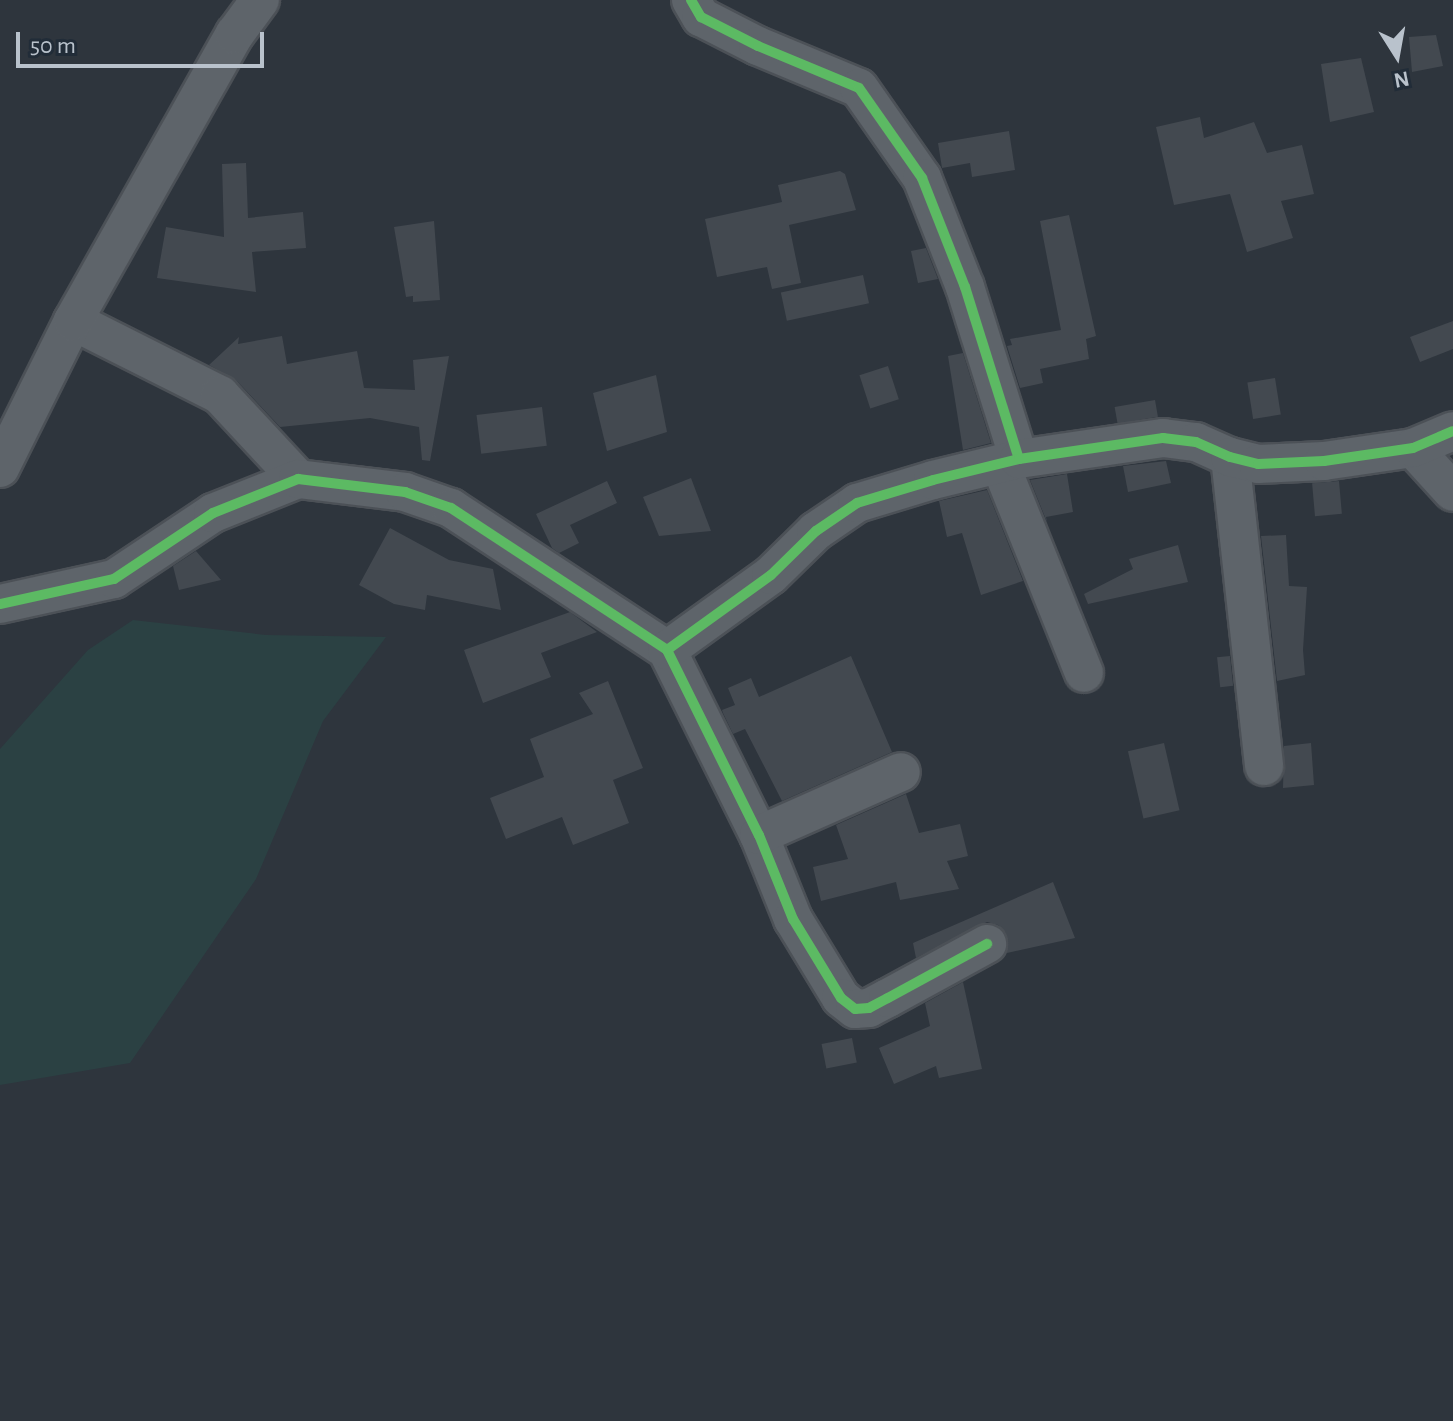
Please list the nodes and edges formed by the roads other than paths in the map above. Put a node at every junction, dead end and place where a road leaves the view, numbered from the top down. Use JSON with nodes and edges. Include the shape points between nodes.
{"nodes":[{"id":1,"x":260,"y":0,"type":"edge"},
{"id":2,"x":691,"y":0,"type":"edge"},
{"id":3,"x":73,"y":321,"type":"junction"},
{"id":4,"x":1453,"y":431,"type":"edge"},
{"id":5,"x":1413,"y":448,"type":"junction"},
{"id":6,"x":1230,"y":457,"type":"junction"},
{"id":7,"x":1009,"y":461,"type":"junction"},
{"id":8,"x":0,"y":468,"type":"edge"},
{"id":9,"x":298,"y":479,"type":"junction"},
{"id":10,"x":1453,"y":492,"type":"edge"},
{"id":11,"x":0,"y":604,"type":"edge"},
{"id":12,"x":667,"y":650,"type":"junction"},
{"id":13,"x":1084,"y":673,"type":"dead end"},
{"id":14,"x":1264,"y":766,"type":"dead end"},
{"id":15,"x":901,"y":772,"type":"dead end"},
{"id":16,"x":759,"y":835,"type":"junction"},
{"id":17,"x":987,"y":944,"type":"dead end"}],
"edges":[{"from":1,"to":3,"type":"street","via":[[235,34]]},
{"from":2,"to":7,"type":"street","via":[[701,17],[859,88],[922,178],[965,287]]},
{"from":3,"to":8,"type":"street"},
{"from":3,"to":9,"type":"street","via":[[220,395]]},
{"from":4,"to":5,"type":"street"},
{"from":5,"to":6,"type":"street","via":[[1324,461],[1258,464]]},
{"from":5,"to":10,"type":"street"},
{"from":6,"to":7,"type":"street","via":[[1196,442],[1163,438]]},
{"from":6,"to":14,"type":"street"},
{"from":7,"to":12,"type":"street","via":[[857,503],[816,531],[771,575]]},
{"from":7,"to":13,"type":"street"},
{"from":9,"to":11,"type":"street","via":[[213,513],[114,579]]},
{"from":9,"to":12,"type":"street","via":[[405,492],[451,508]]},
{"from":12,"to":16,"type":"street"},
{"from":15,"to":16,"type":"street"},
{"from":16,"to":17,"type":"street","via":[[793,919],[841,998],[855,1009],[869,1008]]}]}
